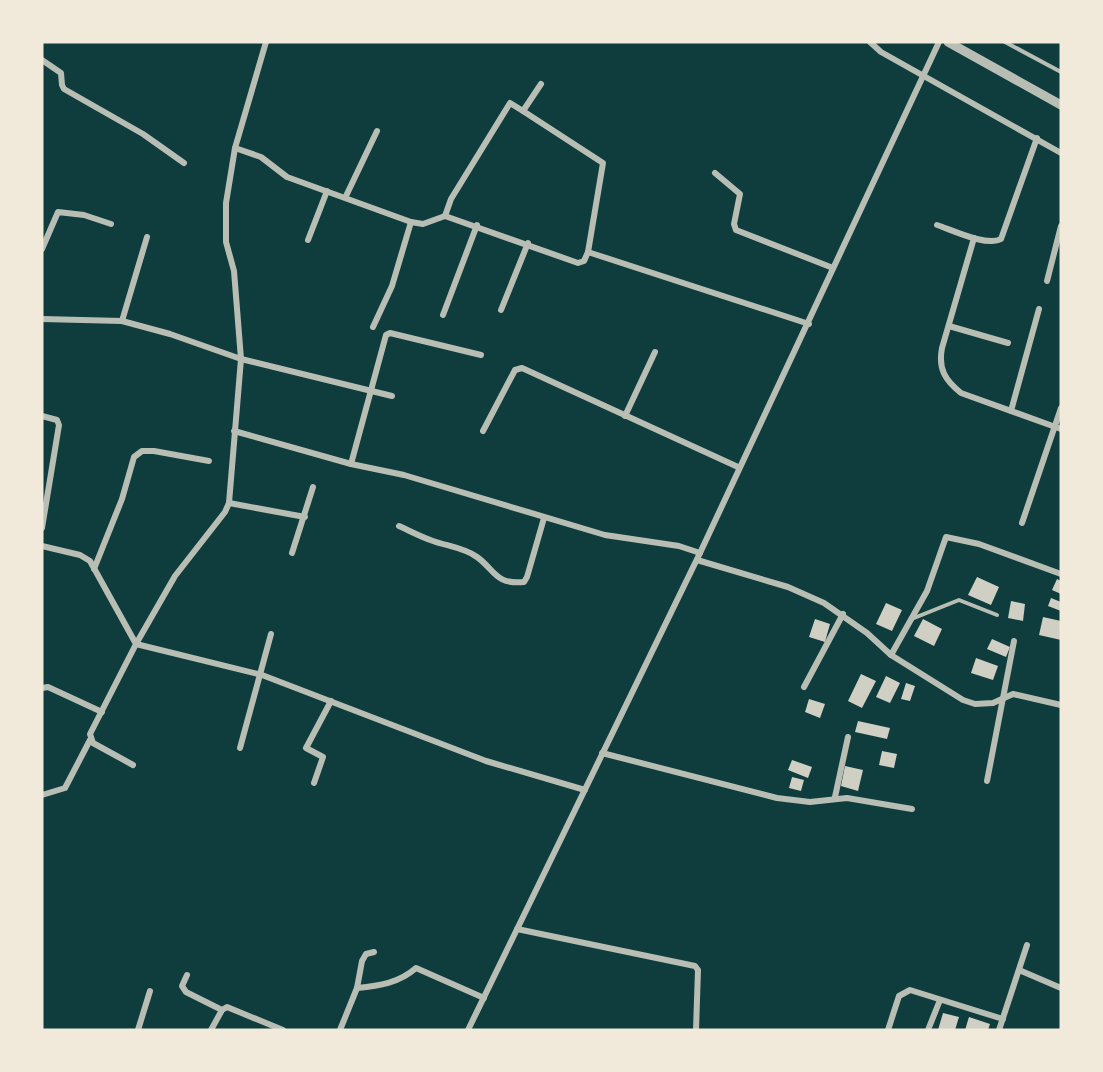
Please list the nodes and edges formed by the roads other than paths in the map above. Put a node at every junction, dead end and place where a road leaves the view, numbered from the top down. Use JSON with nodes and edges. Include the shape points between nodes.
{"nodes":[{"id":1,"x":266,"y":42,"type":"edge"},
{"id":2,"x":870,"y":42,"type":"edge"},
{"id":3,"x":939,"y":42,"type":"edge"},
{"id":4,"x":948,"y":42,"type":"edge"},
{"id":5,"x":1005,"y":42,"type":"edge"},
{"id":6,"x":42,"y":60,"type":"edge"},
{"id":7,"x":1061,"y":72,"type":"edge"},
{"id":8,"x":924,"y":75,"type":"junction"},
{"id":9,"x":541,"y":84,"type":"dead end"},
{"id":10,"x":1061,"y":105,"type":"edge"},
{"id":11,"x":523,"y":111,"type":"junction"},
{"id":12,"x":377,"y":131,"type":"dead end"},
{"id":13,"x":1037,"y":138,"type":"junction"},
{"id":14,"x":235,"y":148,"type":"junction"},
{"id":15,"x":1061,"y":153,"type":"edge"},
{"id":16,"x":184,"y":163,"type":"dead end"},
{"id":17,"x":715,"y":173,"type":"dead end"},
{"id":18,"x":327,"y":191,"type":"junction"},
{"id":19,"x":346,"y":196,"type":"junction"},
{"id":20,"x":446,"y":216,"type":"junction"},
{"id":21,"x":411,"y":222,"type":"junction"},
{"id":22,"x":42,"y":223,"type":"edge"},
{"id":23,"x":111,"y":224,"type":"dead end"},
{"id":24,"x":51,"y":225,"type":"junction"},
{"id":25,"x":477,"y":225,"type":"junction"},
{"id":26,"x":937,"y":225,"type":"dead end"},
{"id":27,"x":1061,"y":226,"type":"edge"},
{"id":28,"x":147,"y":237,"type":"dead end"},
{"id":29,"x":974,"y":238,"type":"junction"},
{"id":30,"x":308,"y":240,"type":"dead end"},
{"id":31,"x":528,"y":243,"type":"junction"},
{"id":32,"x":42,"y":249,"type":"edge"},
{"id":33,"x":588,"y":252,"type":"junction"},
{"id":34,"x":833,"y":268,"type":"junction"},
{"id":35,"x":1047,"y":281,"type":"dead end"},
{"id":36,"x":1039,"y":309,"type":"dead end"},
{"id":37,"x":501,"y":310,"type":"dead end"},
{"id":38,"x":443,"y":315,"type":"dead end"},
{"id":39,"x":42,"y":319,"type":"edge"},
{"id":40,"x":122,"y":321,"type":"junction"},
{"id":41,"x":809,"y":324,"type":"junction"},
{"id":42,"x":949,"y":326,"type":"junction"},
{"id":43,"x":373,"y":327,"type":"dead end"},
{"id":44,"x":1008,"y":343,"type":"dead end"},
{"id":45,"x":655,"y":352,"type":"dead end"},
{"id":46,"x":482,"y":355,"type":"dead end"},
{"id":47,"x":241,"y":359,"type":"junction"},
{"id":48,"x":370,"y":392,"type":"junction"},
{"id":49,"x":392,"y":396,"type":"dead end"},
{"id":50,"x":1061,"y":408,"type":"edge"},
{"id":51,"x":1011,"y":411,"type":"junction"},
{"id":52,"x":42,"y":416,"type":"edge"},
{"id":53,"x":625,"y":416,"type":"junction"},
{"id":54,"x":1058,"y":428,"type":"edge"},
{"id":55,"x":234,"y":431,"type":"junction"},
{"id":56,"x":483,"y":431,"type":"dead end"},
{"id":57,"x":209,"y":461,"type":"dead end"},
{"id":58,"x":351,"y":464,"type":"junction"},
{"id":59,"x":738,"y":466,"type":"junction"},
{"id":60,"x":313,"y":488,"type":"dead end"},
{"id":61,"x":229,"y":503,"type":"junction"},
{"id":62,"x":305,"y":517,"type":"junction"},
{"id":63,"x":544,"y":518,"type":"junction"},
{"id":64,"x":1022,"y":523,"type":"dead end"},
{"id":65,"x":399,"y":526,"type":"dead end"},
{"id":66,"x":42,"y":528,"type":"edge"},
{"id":67,"x":42,"y":546,"type":"edge"},
{"id":68,"x":292,"y":553,"type":"dead end"},
{"id":69,"x":698,"y":556,"type":"junction"},
{"id":70,"x":94,"y":569,"type":"junction"},
{"id":71,"x":1061,"y":574,"type":"edge"},
{"id":72,"x":843,"y":614,"type":"junction"},
{"id":73,"x":997,"y":615,"type":"dead end"},
{"id":74,"x":913,"y":618,"type":"junction"},
{"id":75,"x":271,"y":634,"type":"dead end"},
{"id":76,"x":1014,"y":640,"type":"dead end"},
{"id":77,"x":136,"y":644,"type":"junction"},
{"id":78,"x":891,"y":656,"type":"junction"},
{"id":79,"x":262,"y":675,"type":"junction"},
{"id":80,"x":804,"y":687,"type":"dead end"},
{"id":81,"x":42,"y":688,"type":"edge"},
{"id":82,"x":1001,"y":700,"type":"junction"},
{"id":83,"x":331,"y":701,"type":"junction"},
{"id":84,"x":1061,"y":704,"type":"edge"},
{"id":85,"x":102,"y":712,"type":"junction"},
{"id":86,"x":848,"y":737,"type":"dead end"},
{"id":87,"x":90,"y":740,"type":"junction"},
{"id":88,"x":240,"y":748,"type":"dead end"},
{"id":89,"x":603,"y":753,"type":"junction"},
{"id":90,"x":132,"y":765,"type":"dead end"},
{"id":91,"x":987,"y":781,"type":"dead end"},
{"id":92,"x":314,"y":783,"type":"dead end"},
{"id":93,"x":585,"y":790,"type":"junction"},
{"id":94,"x":42,"y":795,"type":"edge"},
{"id":95,"x":836,"y":797,"type":"junction"},
{"id":96,"x":912,"y":809,"type":"dead end"},
{"id":97,"x":517,"y":929,"type":"junction"},
{"id":98,"x":1027,"y":945,"type":"dead end"},
{"id":99,"x":374,"y":952,"type":"dead end"},
{"id":100,"x":1020,"y":970,"type":"junction"},
{"id":101,"x":187,"y":975,"type":"dead end"},
{"id":102,"x":357,"y":988,"type":"junction"},
{"id":103,"x":1061,"y":988,"type":"edge"},
{"id":104,"x":150,"y":990,"type":"dead end"},
{"id":105,"x":484,"y":998,"type":"junction"},
{"id":106,"x":940,"y":1000,"type":"junction"},
{"id":107,"x":222,"y":1010,"type":"junction"},
{"id":108,"x":1003,"y":1019,"type":"junction"},
{"id":109,"x":138,"y":1030,"type":"edge"},
{"id":110,"x":211,"y":1030,"type":"edge"},
{"id":111,"x":283,"y":1030,"type":"edge"},
{"id":112,"x":340,"y":1030,"type":"edge"},
{"id":113,"x":468,"y":1030,"type":"edge"},
{"id":114,"x":696,"y":1030,"type":"edge"},
{"id":115,"x":888,"y":1030,"type":"edge"},
{"id":116,"x":928,"y":1030,"type":"edge"},
{"id":117,"x":999,"y":1030,"type":"edge"}],
"edges":[{"from":1,"to":14,"type":"street"},
{"from":2,"to":8,"type":"street"},
{"from":3,"to":8,"type":"street"},
{"from":4,"to":10,"type":"street"},
{"from":5,"to":7,"type":"lane"},
{"from":6,"to":16,"type":"street","via":[[61,73],[64,89],[143,134]]},
{"from":8,"to":13,"type":"street"},
{"from":8,"to":34,"type":"street"},
{"from":9,"to":11,"type":"street"},
{"from":11,"to":20,"type":"street","via":[[510,103],[451,199]]},
{"from":11,"to":33,"type":"street","via":[[603,163]]},
{"from":12,"to":19,"type":"street"},
{"from":13,"to":15,"type":"street"},
{"from":13,"to":29,"type":"street","via":[[1001,239],[996,242]]},
{"from":14,"to":18,"type":"street","via":[[261,157],[287,177]]},
{"from":14,"to":47,"type":"street","via":[[225,223],[234,271]]},
{"from":17,"to":34,"type":"street","via":[[740,195],[736,230]]},
{"from":18,"to":19,"type":"street"},
{"from":18,"to":30,"type":"street"},
{"from":19,"to":21,"type":"street"},
{"from":20,"to":21,"type":"street","via":[[423,224]]},
{"from":20,"to":25,"type":"street"},
{"from":21,"to":43,"type":"street","via":[[389,293]]},
{"from":22,"to":24,"type":"street"},
{"from":23,"to":24,"type":"street","via":[[62,211],[55,214]]},
{"from":24,"to":32,"type":"street"},
{"from":25,"to":31,"type":"street"},
{"from":25,"to":38,"type":"street"},
{"from":26,"to":29,"type":"street"},
{"from":27,"to":35,"type":"street"},
{"from":28,"to":40,"type":"street"},
{"from":29,"to":42,"type":"street"},
{"from":31,"to":33,"type":"street","via":[[578,263],[584,261]]},
{"from":31,"to":37,"type":"street"},
{"from":33,"to":41,"type":"street"},
{"from":34,"to":41,"type":"street"},
{"from":36,"to":51,"type":"street"},
{"from":39,"to":40,"type":"street"},
{"from":40,"to":47,"type":"street"},
{"from":41,"to":59,"type":"street"},
{"from":42,"to":44,"type":"street"},
{"from":42,"to":51,"type":"street","via":[[940,364],[950,384],[961,393]]},
{"from":45,"to":53,"type":"street"},
{"from":46,"to":48,"type":"street","via":[[390,333],[384,338]]},
{"from":47,"to":48,"type":"street"},
{"from":47,"to":55,"type":"street"},
{"from":48,"to":49,"type":"street"},
{"from":48,"to":58,"type":"street"},
{"from":50,"to":54,"type":"street"},
{"from":51,"to":54,"type":"street"},
{"from":52,"to":66,"type":"street","via":[[57,420],[58,425]]},
{"from":53,"to":56,"type":"street","via":[[518,368]]},
{"from":53,"to":59,"type":"street"},
{"from":54,"to":64,"type":"street"},
{"from":55,"to":58,"type":"street"},
{"from":55,"to":61,"type":"street"},
{"from":57,"to":70,"type":"street","via":[[154,451],[134,457]]},
{"from":58,"to":63,"type":"street","via":[[404,475]]},
{"from":59,"to":69,"type":"street"},
{"from":60,"to":62,"type":"street"},
{"from":61,"to":62,"type":"street"},
{"from":61,"to":77,"type":"street","via":[[175,576]]},
{"from":62,"to":68,"type":"street"},
{"from":63,"to":65,"type":"street","via":[[524,582],[497,578],[470,552]]},
{"from":63,"to":69,"type":"street","via":[[605,535],[679,546]]},
{"from":67,"to":70,"type":"street","via":[[80,555]]},
{"from":69,"to":72,"type":"street","via":[[788,587]]},
{"from":69,"to":89,"type":"street"},
{"from":70,"to":77,"type":"street"},
{"from":71,"to":74,"type":"street","via":[[979,544],[946,537],[931,582]]},
{"from":72,"to":78,"type":"street"},
{"from":72,"to":80,"type":"street"},
{"from":73,"to":74,"type":"lane","via":[[959,600]]},
{"from":74,"to":78,"type":"street"},
{"from":75,"to":79,"type":"street"},
{"from":76,"to":82,"type":"street"},
{"from":77,"to":79,"type":"street"},
{"from":77,"to":85,"type":"street"},
{"from":78,"to":82,"type":"street","via":[[963,700],[984,704]]},
{"from":79,"to":83,"type":"street"},
{"from":79,"to":88,"type":"street"},
{"from":81,"to":85,"type":"street","via":[[48,687]]},
{"from":82,"to":84,"type":"street","via":[[1012,694]]},
{"from":82,"to":91,"type":"street"},
{"from":83,"to":92,"type":"street","via":[[306,748],[323,757]]},
{"from":83,"to":93,"type":"street","via":[[486,761]]},
{"from":85,"to":87,"type":"street"},
{"from":86,"to":95,"type":"street"},
{"from":87,"to":90,"type":"street"},
{"from":87,"to":94,"type":"street","via":[[65,788]]},
{"from":89,"to":93,"type":"street"},
{"from":89,"to":95,"type":"street","via":[[777,798],[810,802]]},
{"from":93,"to":97,"type":"street"},
{"from":95,"to":96,"type":"street"},
{"from":97,"to":105,"type":"street"},
{"from":97,"to":114,"type":"street","via":[[695,966]]},
{"from":98,"to":100,"type":"street"},
{"from":99,"to":102,"type":"street","via":[[366,954],[362,961]]},
{"from":100,"to":103,"type":"street"},
{"from":100,"to":108,"type":"street"},
{"from":101,"to":107,"type":"street","via":[[182,986],[186,992]]},
{"from":102,"to":105,"type":"street","via":[[381,986],[406,977],[416,968]]},
{"from":102,"to":112,"type":"street"},
{"from":104,"to":109,"type":"street"},
{"from":105,"to":113,"type":"street"},
{"from":106,"to":108,"type":"street"},
{"from":106,"to":115,"type":"street","via":[[910,990],[903,992],[898,996]]},
{"from":106,"to":116,"type":"street"},
{"from":107,"to":110,"type":"street"},
{"from":107,"to":111,"type":"street","via":[[227,1007]]},
{"from":108,"to":117,"type":"street"}]}
